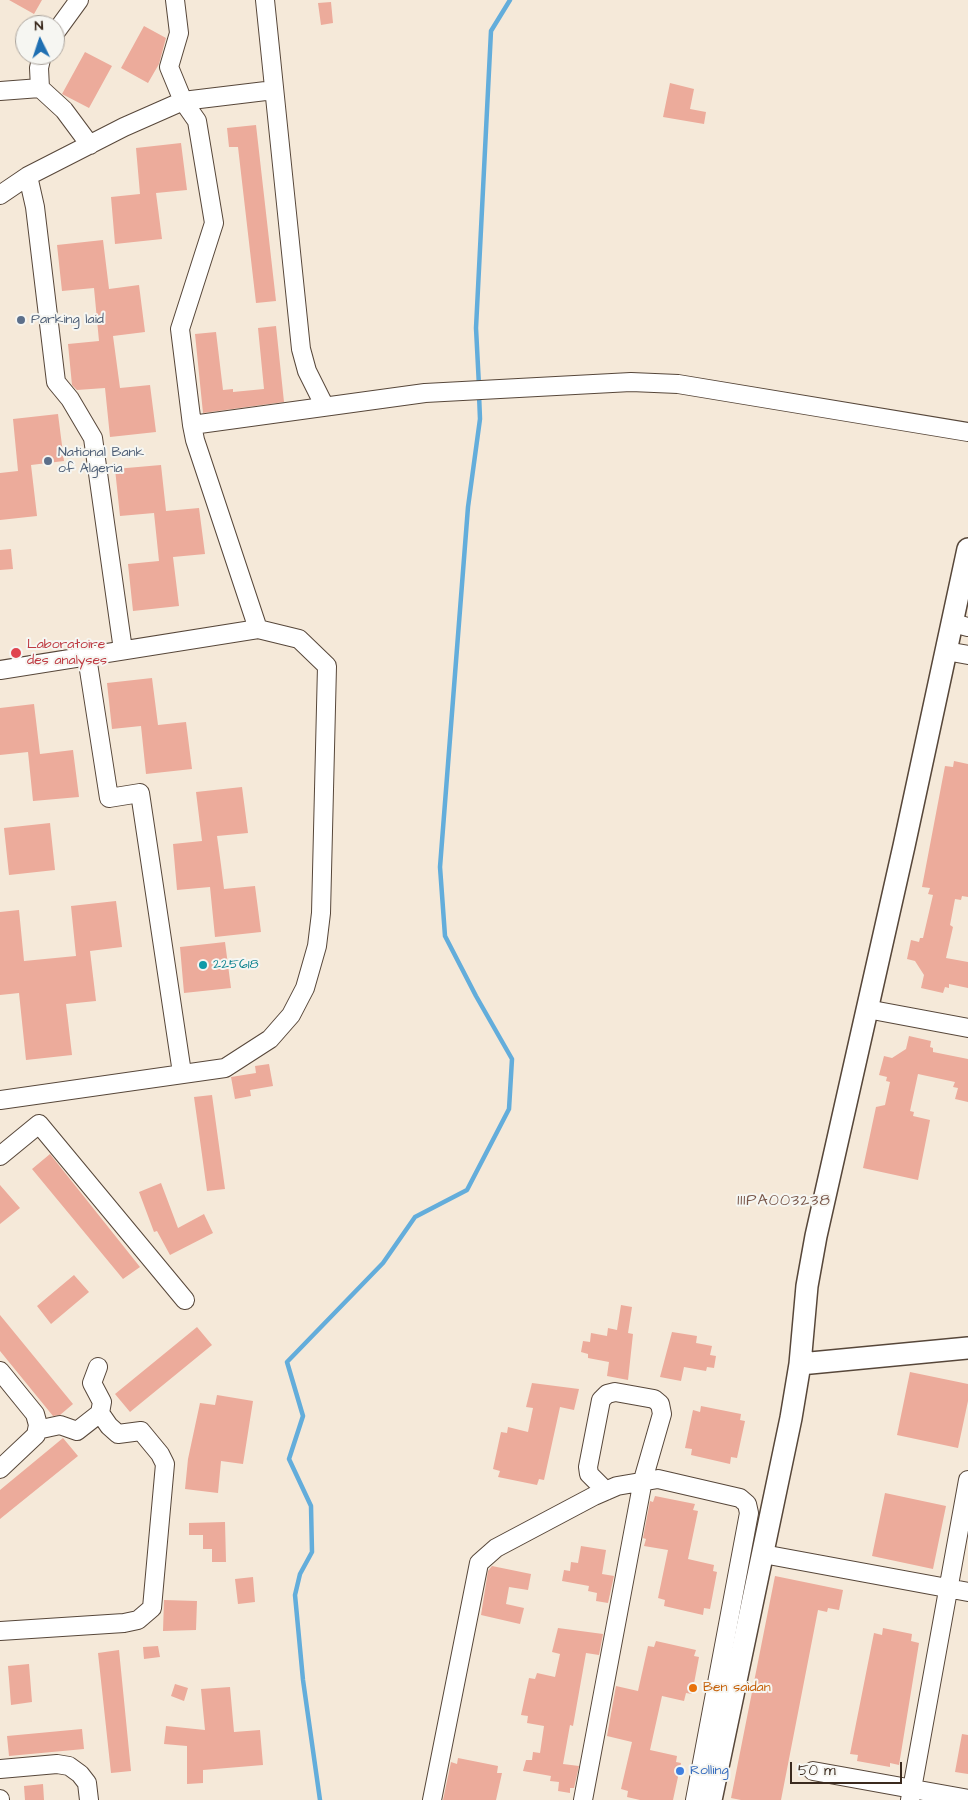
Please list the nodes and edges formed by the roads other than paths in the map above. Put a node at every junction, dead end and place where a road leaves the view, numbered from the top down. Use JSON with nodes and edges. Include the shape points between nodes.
{"nodes":[{"id":1,"x":79,"y":0,"type":"edge"},
{"id":2,"x":175,"y":0,"type":"edge"},
{"id":3,"x":265,"y":0,"type":"edge"},
{"id":4,"x":65,"y":19,"type":"edge"},
{"id":5,"x":40,"y":65,"type":"edge"},
{"id":6,"x":40,"y":88,"type":"junction"},
{"id":7,"x":0,"y":90,"type":"edge"},
{"id":8,"x":274,"y":90,"type":"junction"},
{"id":9,"x":183,"y":101,"type":"junction"},
{"id":10,"x":90,"y":145,"type":"junction"},
{"id":11,"x":28,"y":176,"type":"junction"},
{"id":12,"x":0,"y":195,"type":"edge"},
{"id":13,"x":324,"y":405,"type":"junction"},
{"id":14,"x":192,"y":425,"type":"junction"},
{"id":15,"x":968,"y":432,"type":"edge"},
{"id":16,"x":968,"y":550,"type":"edge"},
{"id":17,"x":960,"y":625,"type":"edge"},
{"id":18,"x":258,"y":629,"type":"junction"},
{"id":19,"x":123,"y":650,"type":"junction"},
{"id":20,"x":946,"y":651,"type":"junction"},
{"id":21,"x":968,"y":655,"type":"edge"},
{"id":22,"x":87,"y":657,"type":"junction"},
{"id":23,"x":0,"y":670,"type":"edge"},
{"id":24,"x":867,"y":1009,"type":"junction"},
{"id":25,"x":968,"y":1028,"type":"edge"},
{"id":26,"x":182,"y":1072,"type":"junction"},
{"id":27,"x":0,"y":1100,"type":"edge"},
{"id":28,"x":0,"y":1156,"type":"edge"},
{"id":29,"x":185,"y":1300,"type":"dead end"},
{"id":30,"x":968,"y":1348,"type":"edge"},
{"id":31,"x":800,"y":1364,"type":"junction"},
{"id":32,"x":98,"y":1367,"type":"dead end"},
{"id":33,"x":0,"y":1371,"type":"edge"},
{"id":34,"x":100,"y":1413,"type":"junction"},
{"id":35,"x":37,"y":1430,"type":"junction"},
{"id":36,"x":0,"y":1469,"type":"edge"},
{"id":37,"x":643,"y":1480,"type":"junction"},
{"id":38,"x":968,"y":1480,"type":"edge"},
{"id":39,"x":606,"y":1491,"type":"junction"},
{"id":40,"x":763,"y":1554,"type":"junction"},
{"id":41,"x":949,"y":1588,"type":"junction"},
{"id":42,"x":968,"y":1592,"type":"edge"},
{"id":43,"x":0,"y":1631,"type":"edge"},
{"id":44,"x":0,"y":1769,"type":"edge"},
{"id":45,"x":813,"y":1771,"type":"dead end"},
{"id":46,"x":911,"y":1794,"type":"edge"},
{"id":47,"x":968,"y":1799,"type":"edge"},
{"id":48,"x":89,"y":1800,"type":"edge"},
{"id":49,"x":432,"y":1800,"type":"edge"},
{"id":50,"x":582,"y":1800,"type":"edge"},
{"id":51,"x":695,"y":1800,"type":"edge"},
{"id":52,"x":711,"y":1800,"type":"edge"}],
"edges":[{"from":1,"to":4,"type":"street"},
{"from":2,"to":9,"type":"street","via":[[179,33],[169,68]]},
{"from":3,"to":8,"type":"street"},
{"from":5,"to":6,"type":"street"},
{"from":6,"to":7,"type":"street"},
{"from":6,"to":10,"type":"street","via":[[64,110]]},
{"from":8,"to":9,"type":"street"},
{"from":8,"to":13,"type":"street","via":[[302,356]]},
{"from":9,"to":10,"type":"street"},
{"from":9,"to":14,"type":"street","via":[[197,121],[214,223],[180,329]]},
{"from":10,"to":11,"type":"street"},
{"from":11,"to":12,"type":"street"},
{"from":11,"to":19,"type":"street","via":[[56,382],[70,398],[93,438]]},
{"from":13,"to":14,"type":"street"},
{"from":13,"to":15,"type":"street","via":[[425,393],[631,382],[678,384]]},
{"from":14,"to":18,"type":"street"},
{"from":16,"to":17,"type":"street"},
{"from":17,"to":20,"type":"street"},
{"from":18,"to":19,"type":"street"},
{"from":18,"to":26,"type":"street","via":[[300,639],[327,666],[321,914],[317,946],[305,988],[291,1015],[270,1039],[225,1068]]},
{"from":19,"to":22,"type":"street"},
{"from":20,"to":21,"type":"street"},
{"from":20,"to":24,"type":"street"},
{"from":22,"to":23,"type":"street"},
{"from":22,"to":26,"type":"street","via":[[109,798],[140,793]]},
{"from":24,"to":25,"type":"street"},
{"from":24,"to":31,"type":"street","via":[[810,1262]]},
{"from":26,"to":27,"type":"street"},
{"from":28,"to":29,"type":"street","via":[[39,1124]]},
{"from":30,"to":31,"type":"street"},
{"from":31,"to":40,"type":"street"},
{"from":32,"to":34,"type":"street","via":[[92,1383],[102,1402]]},
{"from":33,"to":35,"type":"street","via":[[35,1414]]},
{"from":34,"to":35,"type":"street","via":[[77,1431],[60,1425]]},
{"from":34,"to":43,"type":"street","via":[[118,1434],[140,1432],[165,1464],[152,1608],[138,1620],[124,1623]]},
{"from":35,"to":36,"type":"street","via":[[36,1435]]},
{"from":37,"to":39,"type":"street"},
{"from":37,"to":39,"type":"street","via":[[662,1414],[660,1404],[654,1399],[615,1392],[607,1394],[601,1400],[588,1468],[589,1474]]},
{"from":37,"to":50,"type":"street"},
{"from":37,"to":51,"type":"street","via":[[686,1484],[740,1498],[747,1504],[749,1513]]},
{"from":38,"to":41,"type":"street"},
{"from":39,"to":49,"type":"street","via":[[496,1548],[479,1563]]},
{"from":40,"to":41,"type":"street"},
{"from":40,"to":52,"type":"street"},
{"from":41,"to":42,"type":"street"},
{"from":41,"to":46,"type":"street"},
{"from":44,"to":48,"type":"street","via":[[57,1764],[69,1766],[87,1783]]},
{"from":45,"to":46,"type":"street"},
{"from":46,"to":47,"type":"street"}]}
